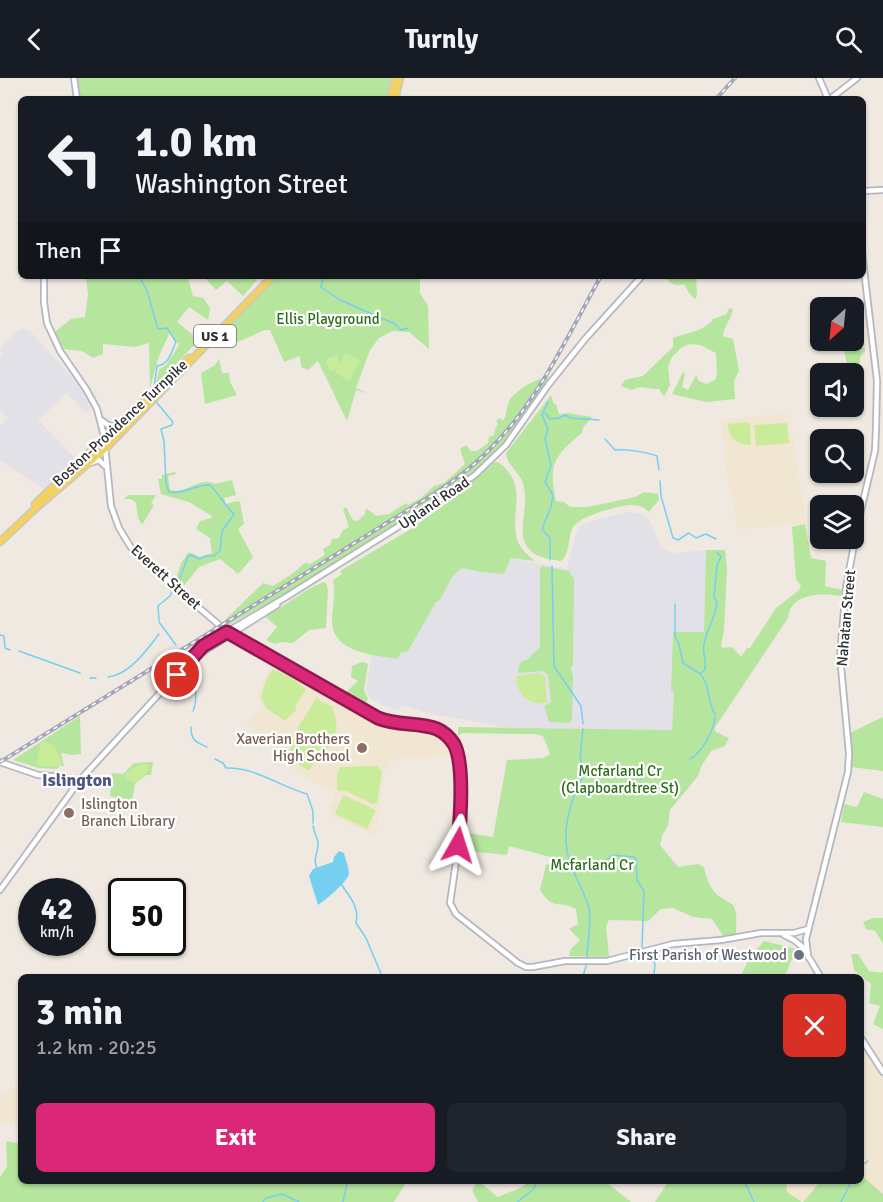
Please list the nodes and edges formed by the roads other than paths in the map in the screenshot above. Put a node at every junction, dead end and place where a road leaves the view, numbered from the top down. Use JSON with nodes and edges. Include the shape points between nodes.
{"nodes":[{"id":1,"x":74,"y":78,"type":"edge"},
{"id":2,"x":398,"y":78,"type":"edge"},
{"id":3,"x":819,"y":78,"type":"edge"},
{"id":4,"x":857,"y":78,"type":"edge"},
{"id":5,"x":823,"y":87,"type":"junction"},
{"id":6,"x":837,"y":93,"type":"junction"},
{"id":7,"x":77,"y":96,"type":"edge"},
{"id":8,"x":391,"y":96,"type":"edge"},
{"id":9,"x":395,"y":96,"type":"edge"},
{"id":10,"x":828,"y":96,"type":"edge"},
{"id":11,"x":833,"y":96,"type":"edge"},
{"id":12,"x":883,"y":190,"type":"edge"},
{"id":13,"x":866,"y":191,"type":"edge"},
{"id":14,"x":44,"y":279,"type":"edge"},
{"id":15,"x":265,"y":279,"type":"edge"},
{"id":16,"x":270,"y":279,"type":"edge"},
{"id":17,"x":639,"y":279,"type":"edge"},
{"id":18,"x":865,"y":279,"type":"edge"},
{"id":19,"x":156,"y":392,"type":"junction"},
{"id":20,"x":100,"y":417,"type":"junction"},
{"id":21,"x":121,"y":423,"type":"junction"},
{"id":22,"x":104,"y":439,"type":"junction"},
{"id":23,"x":105,"y":449,"type":"junction"},
{"id":24,"x":88,"y":465,"type":"junction"},
{"id":25,"x":106,"y":470,"type":"junction"},
{"id":26,"x":48,"y":494,"type":"junction"},
{"id":27,"x":0,"y":537,"type":"edge"},
{"id":28,"x":0,"y":542,"type":"edge"},
{"id":29,"x":286,"y":597,"type":"junction"},
{"id":30,"x":217,"y":623,"type":"junction"},
{"id":31,"x":245,"y":626,"type":"junction"},
{"id":32,"x":229,"y":633,"type":"junction"},
{"id":33,"x":245,"y":642,"type":"junction"},
{"id":34,"x":203,"y":646,"type":"junction"},
{"id":35,"x":191,"y":660,"type":"junction"},
{"id":36,"x":0,"y":762,"type":"edge"},
{"id":37,"x":77,"y":783,"type":"junction"},
{"id":38,"x":0,"y":890,"type":"edge"},
{"id":39,"x":808,"y":929,"type":"junction"},
{"id":40,"x":781,"y":934,"type":"junction"},
{"id":41,"x":807,"y":953,"type":"junction"},
{"id":42,"x":819,"y":974,"type":"edge"},
{"id":43,"x":864,"y":1043,"type":"edge"},
{"id":44,"x":883,"y":1072,"type":"edge"}],
"edges":[{"from":1,"to":7,"type":"main road"},
{"from":2,"to":8,"type":"main road"},
{"from":2,"to":9,"type":"main road"},
{"from":3,"to":5,"type":"main road"},
{"from":4,"to":6,"type":"main road"},
{"from":5,"to":6,"type":"main road"},
{"from":5,"to":10,"type":"main road"},
{"from":6,"to":11,"type":"main road"},
{"from":12,"to":13,"type":"main road"},
{"from":14,"to":20,"type":"main road","name":"Everett Street","via":[[45,311],[51,333]]},
{"from":15,"to":19,"type":"main road","name":"Boston-Providence Turnpike","number":"US 1"},
{"from":16,"to":19,"type":"main road","name":"Boston-Providence Turnpike","number":"US 1"},
{"from":17,"to":29,"type":"main road","name":"Upland Road","via":[[590,333],[506,445],[475,475]]},
{"from":18,"to":39,"type":"main road","name":"Nahatan Street","via":[[877,381],[875,444],[846,588],[840,656],[848,772]]},
{"from":19,"to":21,"type":"main road","name":"Boston-Providence Turnpike","number":"US 1"},
{"from":19,"to":23,"type":"main road","name":"Boston-Providence Turnpike","number":"US 1","via":[[152,402]]},
{"from":20,"to":21,"type":"main road","via":[[110,427]]},
{"from":20,"to":22,"type":"main road","name":"Everett Street"},
{"from":21,"to":22,"type":"main road","name":"Boston-Providence Turnpike","number":"US 1"},
{"from":22,"to":23,"type":"main road","name":"Everett Street"},
{"from":22,"to":26,"type":"main road","name":"Boston-Providence Turnpike","number":"US 1"},
{"from":23,"to":24,"type":"main road","name":"Boston-Providence Turnpike","number":"US 1"},
{"from":23,"to":25,"type":"main road","name":"Everett Street"},
{"from":24,"to":25,"type":"main road","via":[[99,460]]},
{"from":24,"to":26,"type":"main road","name":"Boston-Providence Turnpike","number":"US 1"},
{"from":25,"to":30,"type":"main road","name":"Everett Street","via":[[112,511],[130,546]]},
{"from":26,"to":27,"type":"main road","number":"US 1"},
{"from":26,"to":28,"type":"main road","number":"US 1"},
{"from":29,"to":31,"type":"main road","name":"Upland Road"},
{"from":29,"to":32,"type":"main road","name":"Upland Road"},
{"from":30,"to":32,"type":"main road","name":"Everett Street"},
{"from":30,"to":34,"type":"main road","via":[[218,631]]},
{"from":31,"to":32,"type":"main road","name":"Upland Road"},
{"from":31,"to":33,"type":"main road","via":[[241,633]]},
{"from":32,"to":33,"type":"main road","name":"Everett Street"},
{"from":32,"to":34,"type":"main road"},
{"from":32,"to":35,"type":"main road"},
{"from":33,"to":40,"type":"main road","name":"Everett Street","via":[[378,718],[432,728],[450,739],[456,750],[461,809],[451,908],[522,965],[607,961],[673,944]]},
{"from":34,"to":35,"type":"main road"},
{"from":35,"to":37,"type":"main road"},
{"from":36,"to":37,"type":"main road"},
{"from":37,"to":38,"type":"main road"},
{"from":39,"to":40,"type":"main road"},
{"from":39,"to":41,"type":"main road","name":"Nahatan Street"},
{"from":40,"to":41,"type":"main road"},
{"from":41,"to":42,"type":"main road"},
{"from":43,"to":44,"type":"main road"}]}
